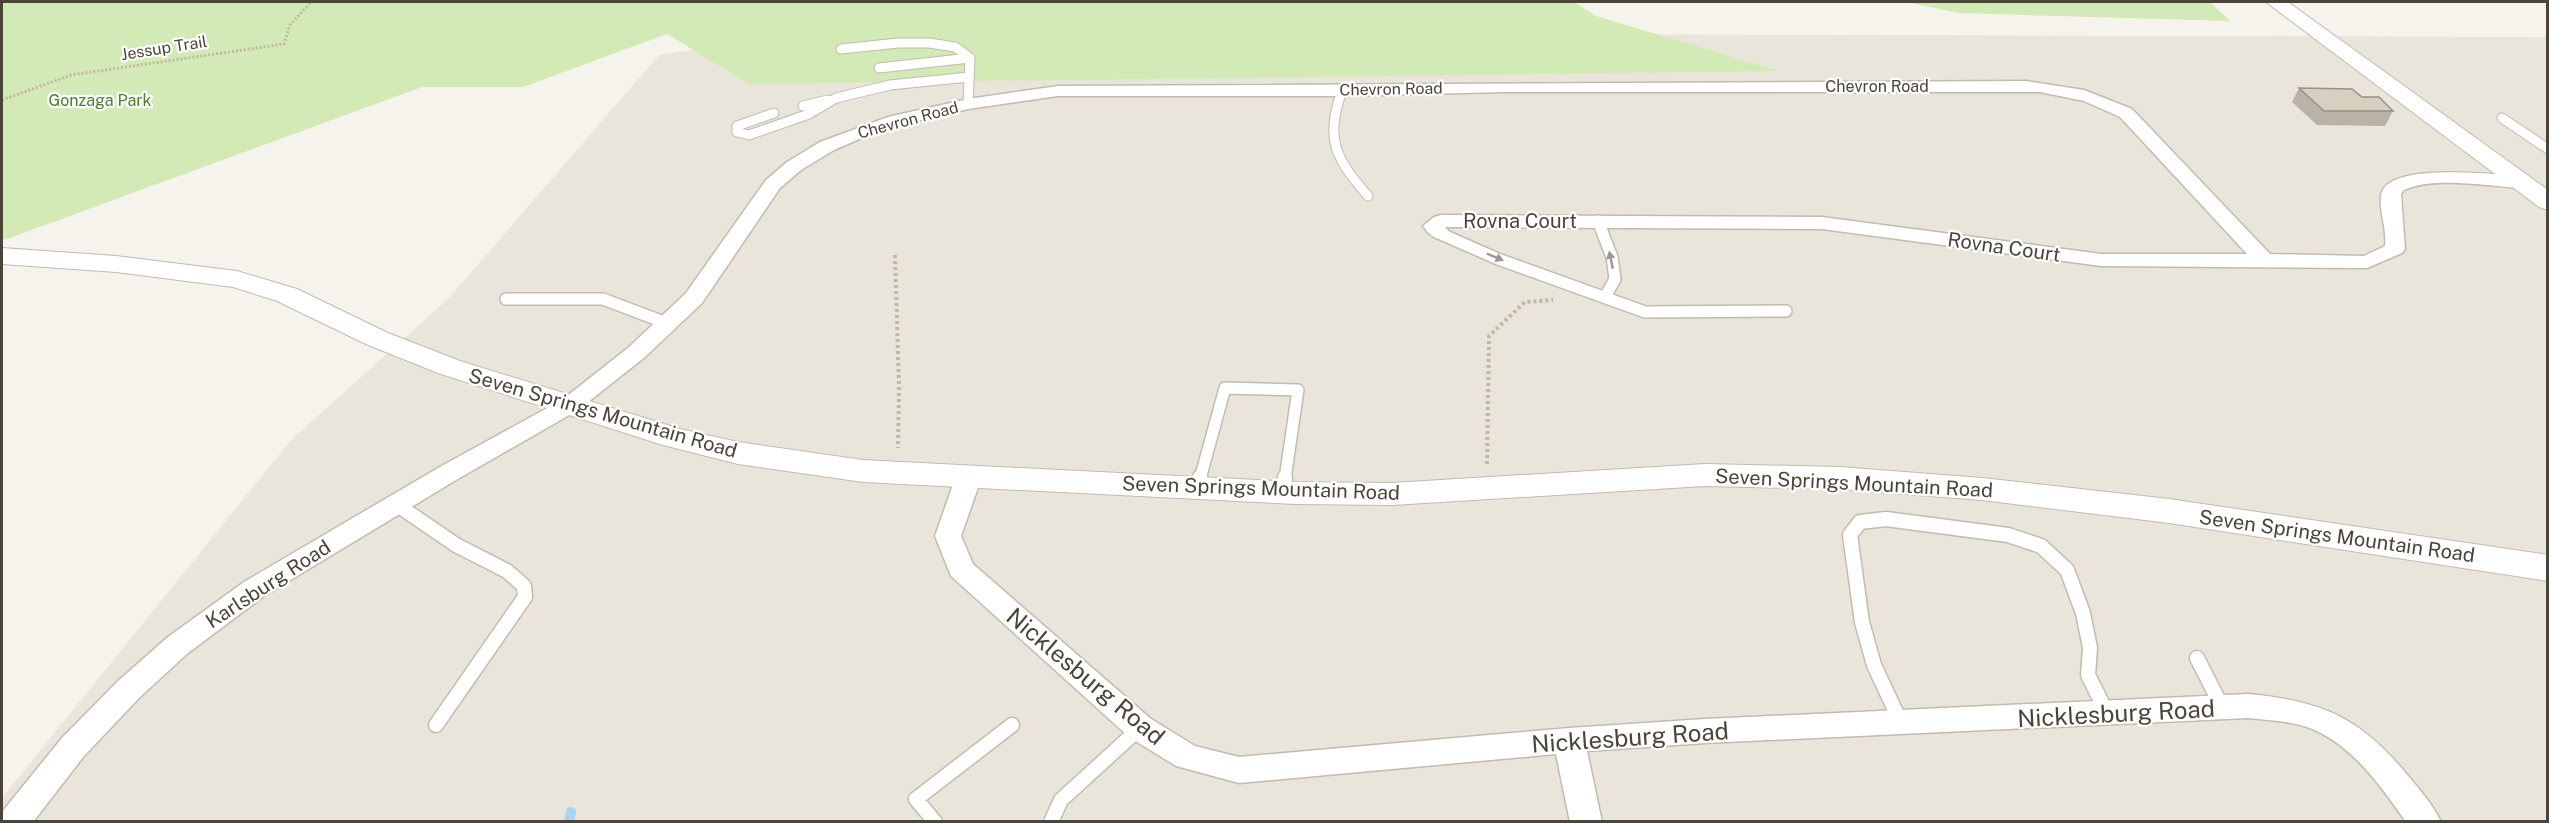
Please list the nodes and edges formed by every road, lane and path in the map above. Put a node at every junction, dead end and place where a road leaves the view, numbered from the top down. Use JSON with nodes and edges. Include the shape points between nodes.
{"nodes":[{"id":1,"x":311,"y":2,"type":"edge"},
{"id":2,"x":2276,"y":2,"type":"edge"},
{"id":3,"x":841,"y":49,"type":"dead end"},
{"id":4,"x":970,"y":58,"type":"junction"},
{"id":5,"x":879,"y":68,"type":"dead end"},
{"id":6,"x":969,"y":77,"type":"junction"},
{"id":7,"x":1342,"y":91,"type":"junction"},
{"id":8,"x":836,"y":98,"type":"junction"},
{"id":9,"x":2,"y":100,"type":"edge"},
{"id":10,"x":968,"y":104,"type":"junction"},
{"id":11,"x":803,"y":106,"type":"dead end"},
{"id":12,"x":774,"y":113,"type":"dead end"},
{"id":13,"x":2502,"y":118,"type":"dead end"},
{"id":14,"x":2547,"y":149,"type":"edge"},
{"id":15,"x":2521,"y":182,"type":"junction"},
{"id":16,"x":1368,"y":196,"type":"dead end"},
{"id":17,"x":2547,"y":202,"type":"edge"},
{"id":18,"x":1598,"y":221,"type":"junction"},
{"id":19,"x":1441,"y":234,"type":"joint"},
{"id":20,"x":895,"y":255,"type":"dead end"},
{"id":21,"x":2,"y":256,"type":"edge"},
{"id":22,"x":2264,"y":260,"type":"junction"},
{"id":23,"x":1605,"y":297,"type":"junction"},
{"id":24,"x":506,"y":299,"type":"dead end"},
{"id":25,"x":1559,"y":300,"type":"dead end"},
{"id":26,"x":1786,"y":311,"type":"dead end"},
{"id":27,"x":669,"y":324,"type":"junction"},
{"id":28,"x":570,"y":405,"type":"junction"},
{"id":29,"x":897,"y":473,"type":"junction"},
{"id":30,"x":969,"y":476,"type":"junction"},
{"id":31,"x":1197,"y":488,"type":"junction"},
{"id":32,"x":1480,"y":488,"type":"junction"},
{"id":33,"x":1283,"y":492,"type":"junction"},
{"id":34,"x":396,"y":504,"type":"junction"},
{"id":35,"x":2547,"y":568,"type":"edge"},
{"id":36,"x":2197,"y":658,"type":"dead end"},
{"id":37,"x":2222,"y":707,"type":"junction"},
{"id":38,"x":2108,"y":713,"type":"junction"},
{"id":39,"x":1901,"y":723,"type":"junction"},
{"id":40,"x":436,"y":724,"type":"dead end"},
{"id":41,"x":1012,"y":725,"type":"dead end"},
{"id":42,"x":1140,"y":728,"type":"junction"},
{"id":43,"x":1569,"y":740,"type":"junction"},
{"id":44,"x":13,"y":822,"type":"edge"},
{"id":45,"x":935,"y":822,"type":"edge"},
{"id":46,"x":1052,"y":822,"type":"edge"},
{"id":47,"x":1586,"y":822,"type":"edge"},
{"id":48,"x":2425,"y":822,"type":"edge"}],
"edges":[{"from":1,"to":9,"type":"path","name":"Jessup Trail","via":[[290,25],[284,44],[71,75]]},
{"from":2,"to":15,"type":"street"},
{"from":3,"to":4,"type":"lane","via":[[925,44],[956,48]]},
{"from":4,"to":5,"type":"lane"},
{"from":4,"to":6,"type":"lane"},
{"from":6,"to":8,"type":"lane","via":[[890,85]]},
{"from":6,"to":10,"type":"lane"},
{"from":7,"to":10,"type":"street","name":"Chevron Road","via":[[1058,91]]},
{"from":7,"to":16,"type":"lane","via":[[1333,117],[1335,153]]},
{"from":7,"to":22,"type":"street","name":"Chevron Road","via":[[1504,87],[2062,89],[2098,99],[2126,113]]},
{"from":8,"to":11,"type":"lane"},
{"from":8,"to":12,"type":"lane","via":[[822,109],[779,125],[749,135],[737,132],[737,126]]},
{"from":10,"to":27,"type":"street","name":"Chevron Road","via":[[858,133],[794,166],[773,184],[694,298]]},
{"from":13,"to":14,"type":"lane"},
{"from":15,"to":17,"type":"street"},
{"from":15,"to":22,"type":"street","name":"Rovna Court","via":[[2444,178],[2408,182],[2396,186],[2391,194],[2395,249],[2367,262]]},
{"from":18,"to":19,"type":"street","name":"Rovna Court","via":[[1442,221],[1433,226]]},
{"from":18,"to":22,"type":"street","name":"Rovna Court","via":[[1822,223],[2101,260]]},
{"from":23,"to":18,"type":"lane","one_way":true,"via":[[1615,279],[1612,257]]},
{"from":19,"to":23,"type":"lane","one_way":true},
{"from":20,"to":29,"type":"path"},
{"from":21,"to":28,"type":"street","name":"Seven Springs Mountain Road","via":[[116,264],[237,279],[287,295],[378,339],[449,367]]},
{"from":23,"to":26,"type":"lane","via":[[1645,312]]},
{"from":24,"to":27,"type":"lane","via":[[603,299]]},
{"from":25,"to":32,"type":"path","via":[[1525,302],[1489,336],[1488,460]]},
{"from":27,"to":28,"type":"street","name":"Chevron Road"},
{"from":28,"to":29,"type":"street","name":"Seven Springs Mountain Road","via":[[674,438],[738,453]]},
{"from":28,"to":34,"type":"street","name":"Karlsburg Road"},
{"from":29,"to":30,"type":"street","name":"Seven Springs Mountain Road"},
{"from":30,"to":31,"type":"street","name":"Seven Springs Mountain Road"},
{"from":30,"to":42,"type":"street","name":"Nicklesburg Road","via":[[948,537],[961,569]]},
{"from":31,"to":33,"type":"street","name":"Seven Springs Mountain Road"},
{"from":31,"to":33,"type":"lane","via":[[1226,388],[1298,390]]},
{"from":32,"to":33,"type":"street","name":"Seven Springs Mountain Road","via":[[1392,494]]},
{"from":32,"to":35,"type":"street","name":"Seven Springs Mountain Road","via":[[1705,476],[1840,478],[1958,487],[2169,512]]},
{"from":34,"to":40,"type":"lane","via":[[456,545],[507,571],[524,586],[525,597]]},
{"from":34,"to":44,"type":"street","name":"Karlsburg Road","via":[[254,589],[178,645],[73,747]]},
{"from":36,"to":37,"type":"lane"},
{"from":37,"to":38,"type":"street","name":"Nicklesburg Road"},
{"from":37,"to":48,"type":"street","name":"Nicklesburg Road","via":[[2282,710],[2334,726],[2351,736],[2371,757]]},
{"from":38,"to":39,"type":"street","name":"Nicklesburg Road"},
{"from":38,"to":39,"type":"lane","via":[[2088,675],[2090,648],[2083,613],[2067,570],[2041,546],[2008,535],[1886,519],[1860,522],[1850,535],[1862,622],[1874,665]]},
{"from":39,"to":43,"type":"street","name":"Nicklesburg Road"},
{"from":41,"to":45,"type":"lane","via":[[916,799]]},
{"from":42,"to":43,"type":"street","name":"Nicklesburg Road","via":[[1187,757],[1239,770]]},
{"from":42,"to":46,"type":"lane","via":[[1061,800]]},
{"from":43,"to":47,"type":"street"}]}
